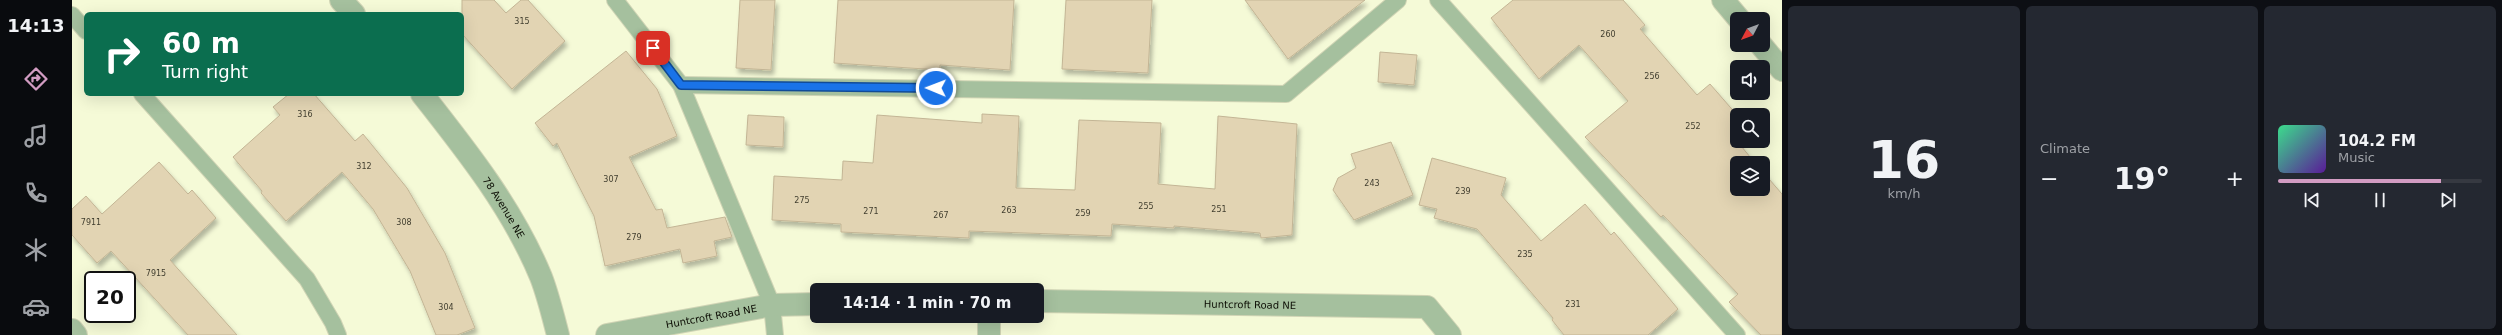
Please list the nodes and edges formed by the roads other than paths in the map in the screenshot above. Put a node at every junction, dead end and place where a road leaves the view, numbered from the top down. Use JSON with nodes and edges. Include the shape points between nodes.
{"nodes":[{"id":1,"x":341,"y":0,"type":"edge"},
{"id":2,"x":615,"y":0,"type":"edge"},
{"id":3,"x":1398,"y":0,"type":"edge"},
{"id":4,"x":1438,"y":0,"type":"edge"},
{"id":5,"x":1723,"y":0,"type":"edge"},
{"id":6,"x":352,"y":12,"type":"edge"},
{"id":7,"x":1733,"y":12,"type":"edge"},
{"id":8,"x":72,"y":15,"type":"edge"},
{"id":9,"x":84,"y":29,"type":"edge"},
{"id":10,"x":1767,"y":52,"type":"edge"},
{"id":11,"x":1782,"y":70,"type":"edge"},
{"id":12,"x":681,"y":85,"type":"junction"},
{"id":13,"x":144,"y":96,"type":"edge"},
{"id":14,"x":424,"y":96,"type":"edge"},
{"id":15,"x":1044,"y":301,"type":"edge"},
{"id":16,"x":810,"y":304,"type":"edge"},
{"id":17,"x":772,"y":305,"type":"junction"},
{"id":18,"x":989,"y":323,"type":"edge"},
{"id":19,"x":72,"y":330,"type":"edge"},
{"id":20,"x":76,"y":335,"type":"edge"},
{"id":21,"x":338,"y":335,"type":"edge"},
{"id":22,"x":558,"y":335,"type":"edge"},
{"id":23,"x":607,"y":335,"type":"edge"},
{"id":24,"x":775,"y":335,"type":"edge"},
{"id":25,"x":989,"y":335,"type":"edge"},
{"id":26,"x":1450,"y":335,"type":"edge"},
{"id":27,"x":1737,"y":335,"type":"edge"}],
"edges":[{"from":1,"to":6,"type":"street"},
{"from":2,"to":12,"type":"lane"},
{"from":3,"to":12,"type":"lane","via":[[1286,94]]},
{"from":4,"to":27,"type":"lane"},
{"from":5,"to":7,"type":"street"},
{"from":8,"to":9,"type":"lane"},
{"from":10,"to":11,"type":"street"},
{"from":12,"to":17,"type":"lane"},
{"from":13,"to":21,"type":"lane","via":[[307,279]]},
{"from":14,"to":22,"type":"street","name":"78 Avenue NE","via":[[463,145],[510,215],[541,278]]},
{"from":15,"to":26,"type":"street","name":"Huntcroft Road NE","via":[[1427,307]]},
{"from":16,"to":17,"type":"street","name":"Huntcroft Road NE"},
{"from":17,"to":23,"type":"street","name":"Huntcroft Road NE"},
{"from":17,"to":24,"type":"lane"},
{"from":18,"to":25,"type":"street"},
{"from":19,"to":20,"type":"street"}]}
